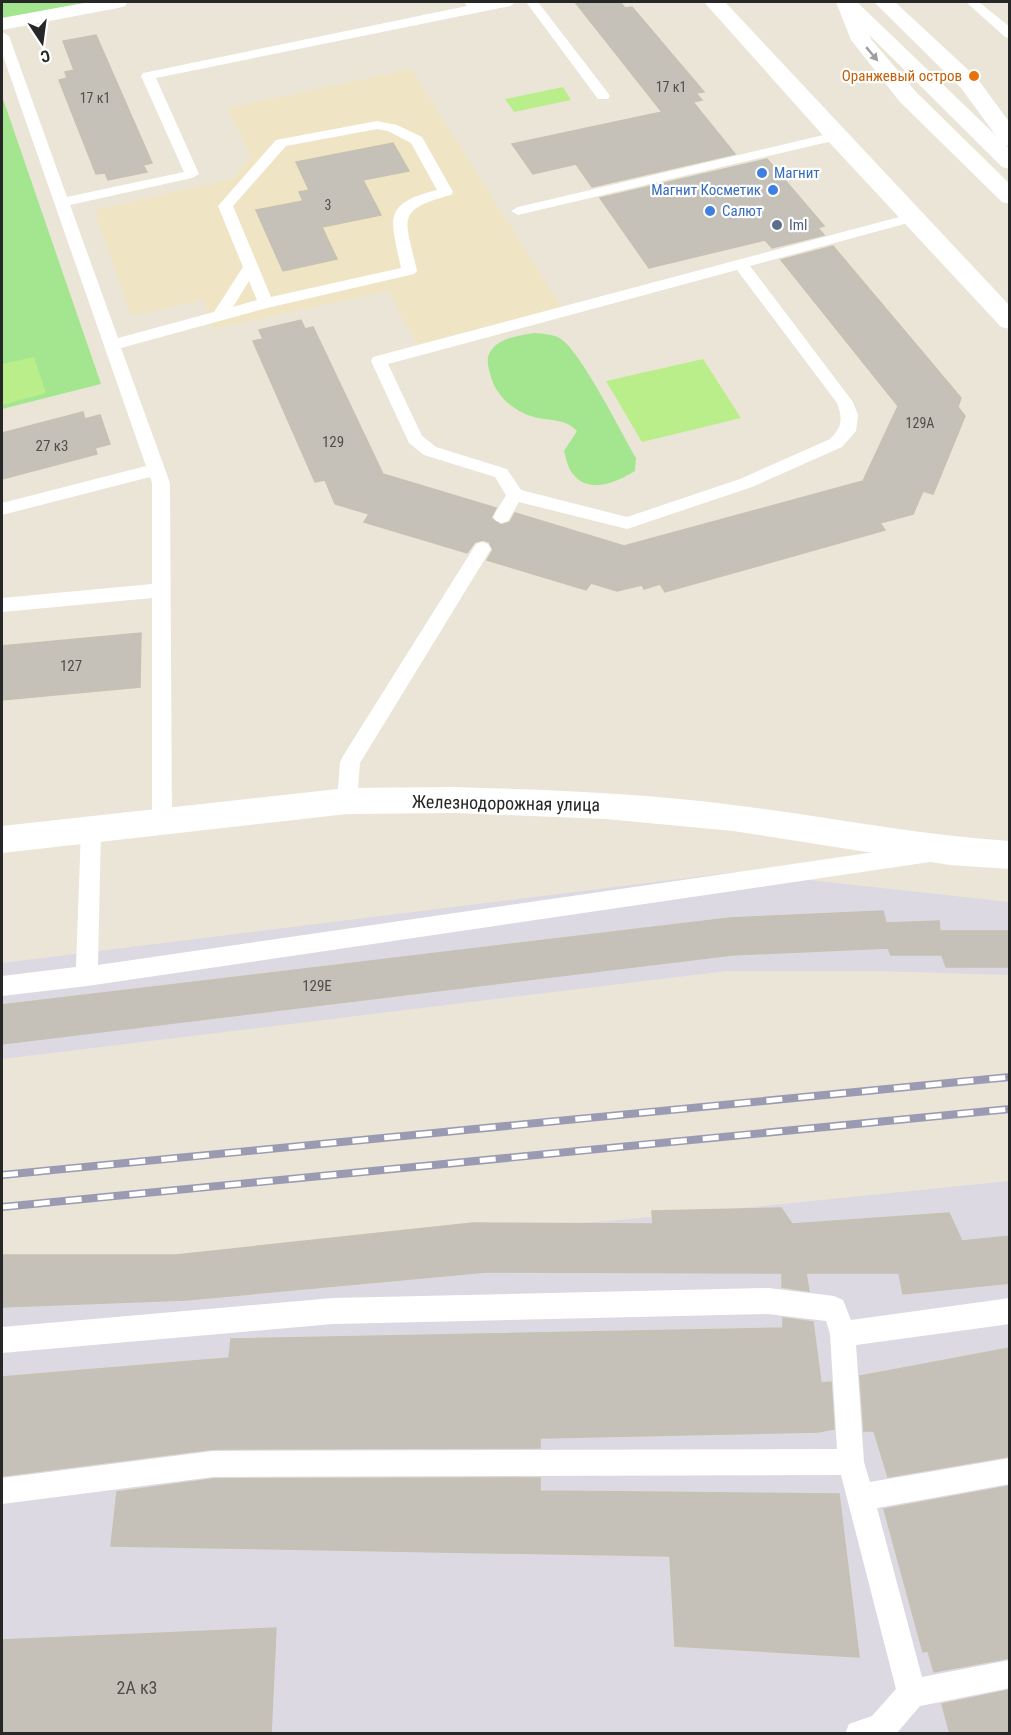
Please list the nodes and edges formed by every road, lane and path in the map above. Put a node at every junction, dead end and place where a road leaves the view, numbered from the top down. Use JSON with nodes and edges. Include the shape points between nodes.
{"nodes":[{"id":1,"x":118,"y":2,"type":"edge"},
{"id":2,"x":510,"y":2,"type":"edge"},
{"id":3,"x":532,"y":2,"type":"edge"},
{"id":4,"x":714,"y":2,"type":"edge"},
{"id":5,"x":846,"y":2,"type":"edge"},
{"id":6,"x":884,"y":2,"type":"edge"},
{"id":7,"x":972,"y":2,"type":"edge"},
{"id":8,"x":473,"y":5,"type":"edge"},
{"id":9,"x":2,"y":24,"type":"edge"},
{"id":10,"x":1010,"y":34,"type":"edge"},
{"id":11,"x":2,"y":36,"type":"edge"},
{"id":12,"x":603,"y":96,"type":"dead end"},
{"id":13,"x":836,"y":136,"type":"junction"},
{"id":14,"x":1010,"y":139,"type":"edge"},
{"id":15,"x":1010,"y":162,"type":"edge"},
{"id":16,"x":1010,"y":197,"type":"edge"},
{"id":17,"x":61,"y":203,"type":"junction"},
{"id":18,"x":518,"y":211,"type":"dead end"},
{"id":19,"x":914,"y":217,"type":"junction"},
{"id":20,"x":741,"y":265,"type":"junction"},
{"id":21,"x":250,"y":266,"type":"junction"},
{"id":22,"x":266,"y":303,"type":"junction"},
{"id":23,"x":219,"y":316,"type":"junction"},
{"id":24,"x":1010,"y":321,"type":"edge"},
{"id":25,"x":112,"y":345,"type":"junction"},
{"id":26,"x":156,"y":469,"type":"junction"},
{"id":27,"x":515,"y":495,"type":"junction"},
{"id":28,"x":2,"y":509,"type":"edge"},
{"id":29,"x":502,"y":517,"type":"dead end"},
{"id":30,"x":482,"y":549,"type":"dead end"},
{"id":31,"x":162,"y":590,"type":"junction"},
{"id":32,"x":2,"y":605,"type":"edge"},
{"id":33,"x":346,"y":801,"type":"junction"},
{"id":34,"x":162,"y":824,"type":"junction"},
{"id":35,"x":91,"y":829,"type":"junction"},
{"id":36,"x":2,"y":840,"type":"edge"},
{"id":37,"x":950,"y":851,"type":"junction"},
{"id":38,"x":1010,"y":855,"type":"edge"},
{"id":39,"x":87,"y":976,"type":"junction"},
{"id":40,"x":2,"y":986,"type":"edge"},
{"id":41,"x":1010,"y":1311,"type":"edge"},
{"id":42,"x":843,"y":1335,"type":"junction"},
{"id":43,"x":2,"y":1340,"type":"edge"},
{"id":44,"x":851,"y":1462,"type":"junction"},
{"id":45,"x":1010,"y":1471,"type":"edge"},
{"id":46,"x":2,"y":1491,"type":"edge"},
{"id":47,"x":860,"y":1497,"type":"junction"},
{"id":48,"x":1010,"y":1674,"type":"edge"},
{"id":49,"x":912,"y":1693,"type":"junction"},
{"id":50,"x":859,"y":1734,"type":"edge"}],
"edges":[{"from":1,"to":9,"type":"street"},
{"from":2,"to":8,"type":"lane"},
{"from":3,"to":12,"type":"lane"},
{"from":4,"to":13,"type":"street"},
{"from":5,"to":15,"type":"street"},
{"from":5,"to":16,"type":"street","one_way":true,"via":[[861,40],[908,97]]},
{"from":6,"to":14,"type":"street","via":[[969,83]]},
{"from":7,"to":10,"type":"lane"},
{"from":8,"to":17,"type":"lane","via":[[148,76],[192,174]]},
{"from":11,"to":17,"type":"lane"},
{"from":13,"to":18,"type":"lane"},
{"from":13,"to":19,"type":"street"},
{"from":17,"to":25,"type":"lane"},
{"from":19,"to":20,"type":"lane"},
{"from":19,"to":24,"type":"street"},
{"from":20,"to":27,"type":"lane","via":[[845,402],[850,415],[848,431],[836,443],[746,483],[627,523]]},
{"from":20,"to":27,"type":"lane","via":[[379,361],[415,439],[430,451],[501,472]]},
{"from":21,"to":22,"type":"lane"},
{"from":21,"to":22,"type":"lane","via":[[225,206],[281,143],[357,127],[392,128],[417,140],[446,192],[416,200],[402,210],[400,219],[410,271]]},
{"from":21,"to":23,"type":"lane"},
{"from":22,"to":23,"type":"lane"},
{"from":23,"to":25,"type":"lane"},
{"from":25,"to":26,"type":"lane"},
{"from":26,"to":28,"type":"lane"},
{"from":26,"to":31,"type":"lane","via":[[161,483]]},
{"from":27,"to":29,"type":"lane"},
{"from":30,"to":33,"type":"lane","via":[[350,762]]},
{"from":31,"to":32,"type":"lane"},
{"from":31,"to":34,"type":"lane"},
{"from":33,"to":34,"type":"street","name":"Железнодорожная улица"},
{"from":33,"to":37,"type":"street","name":"Железнодорожная улица","via":[[455,800],[606,806],[733,818]]},
{"from":34,"to":35,"type":"street","name":"Железнодорожная улица"},
{"from":35,"to":36,"type":"street","name":"Железнодорожная улица"},
{"from":35,"to":39,"type":"lane"},
{"from":37,"to":38,"type":"street","name":"Железнодорожная улица"},
{"from":37,"to":39,"type":"lane"},
{"from":39,"to":40,"type":"lane"},
{"from":41,"to":42,"type":"lane"},
{"from":42,"to":43,"type":"lane","via":[[834,1309],[768,1301],[333,1311]]},
{"from":42,"to":44,"type":"lane"},
{"from":44,"to":46,"type":"lane","via":[[213,1464]]},
{"from":44,"to":47,"type":"lane"},
{"from":45,"to":47,"type":"lane"},
{"from":47,"to":49,"type":"lane"},
{"from":48,"to":49,"type":"lane"},
{"from":49,"to":50,"type":"lane","via":[[881,1728]]}]}
